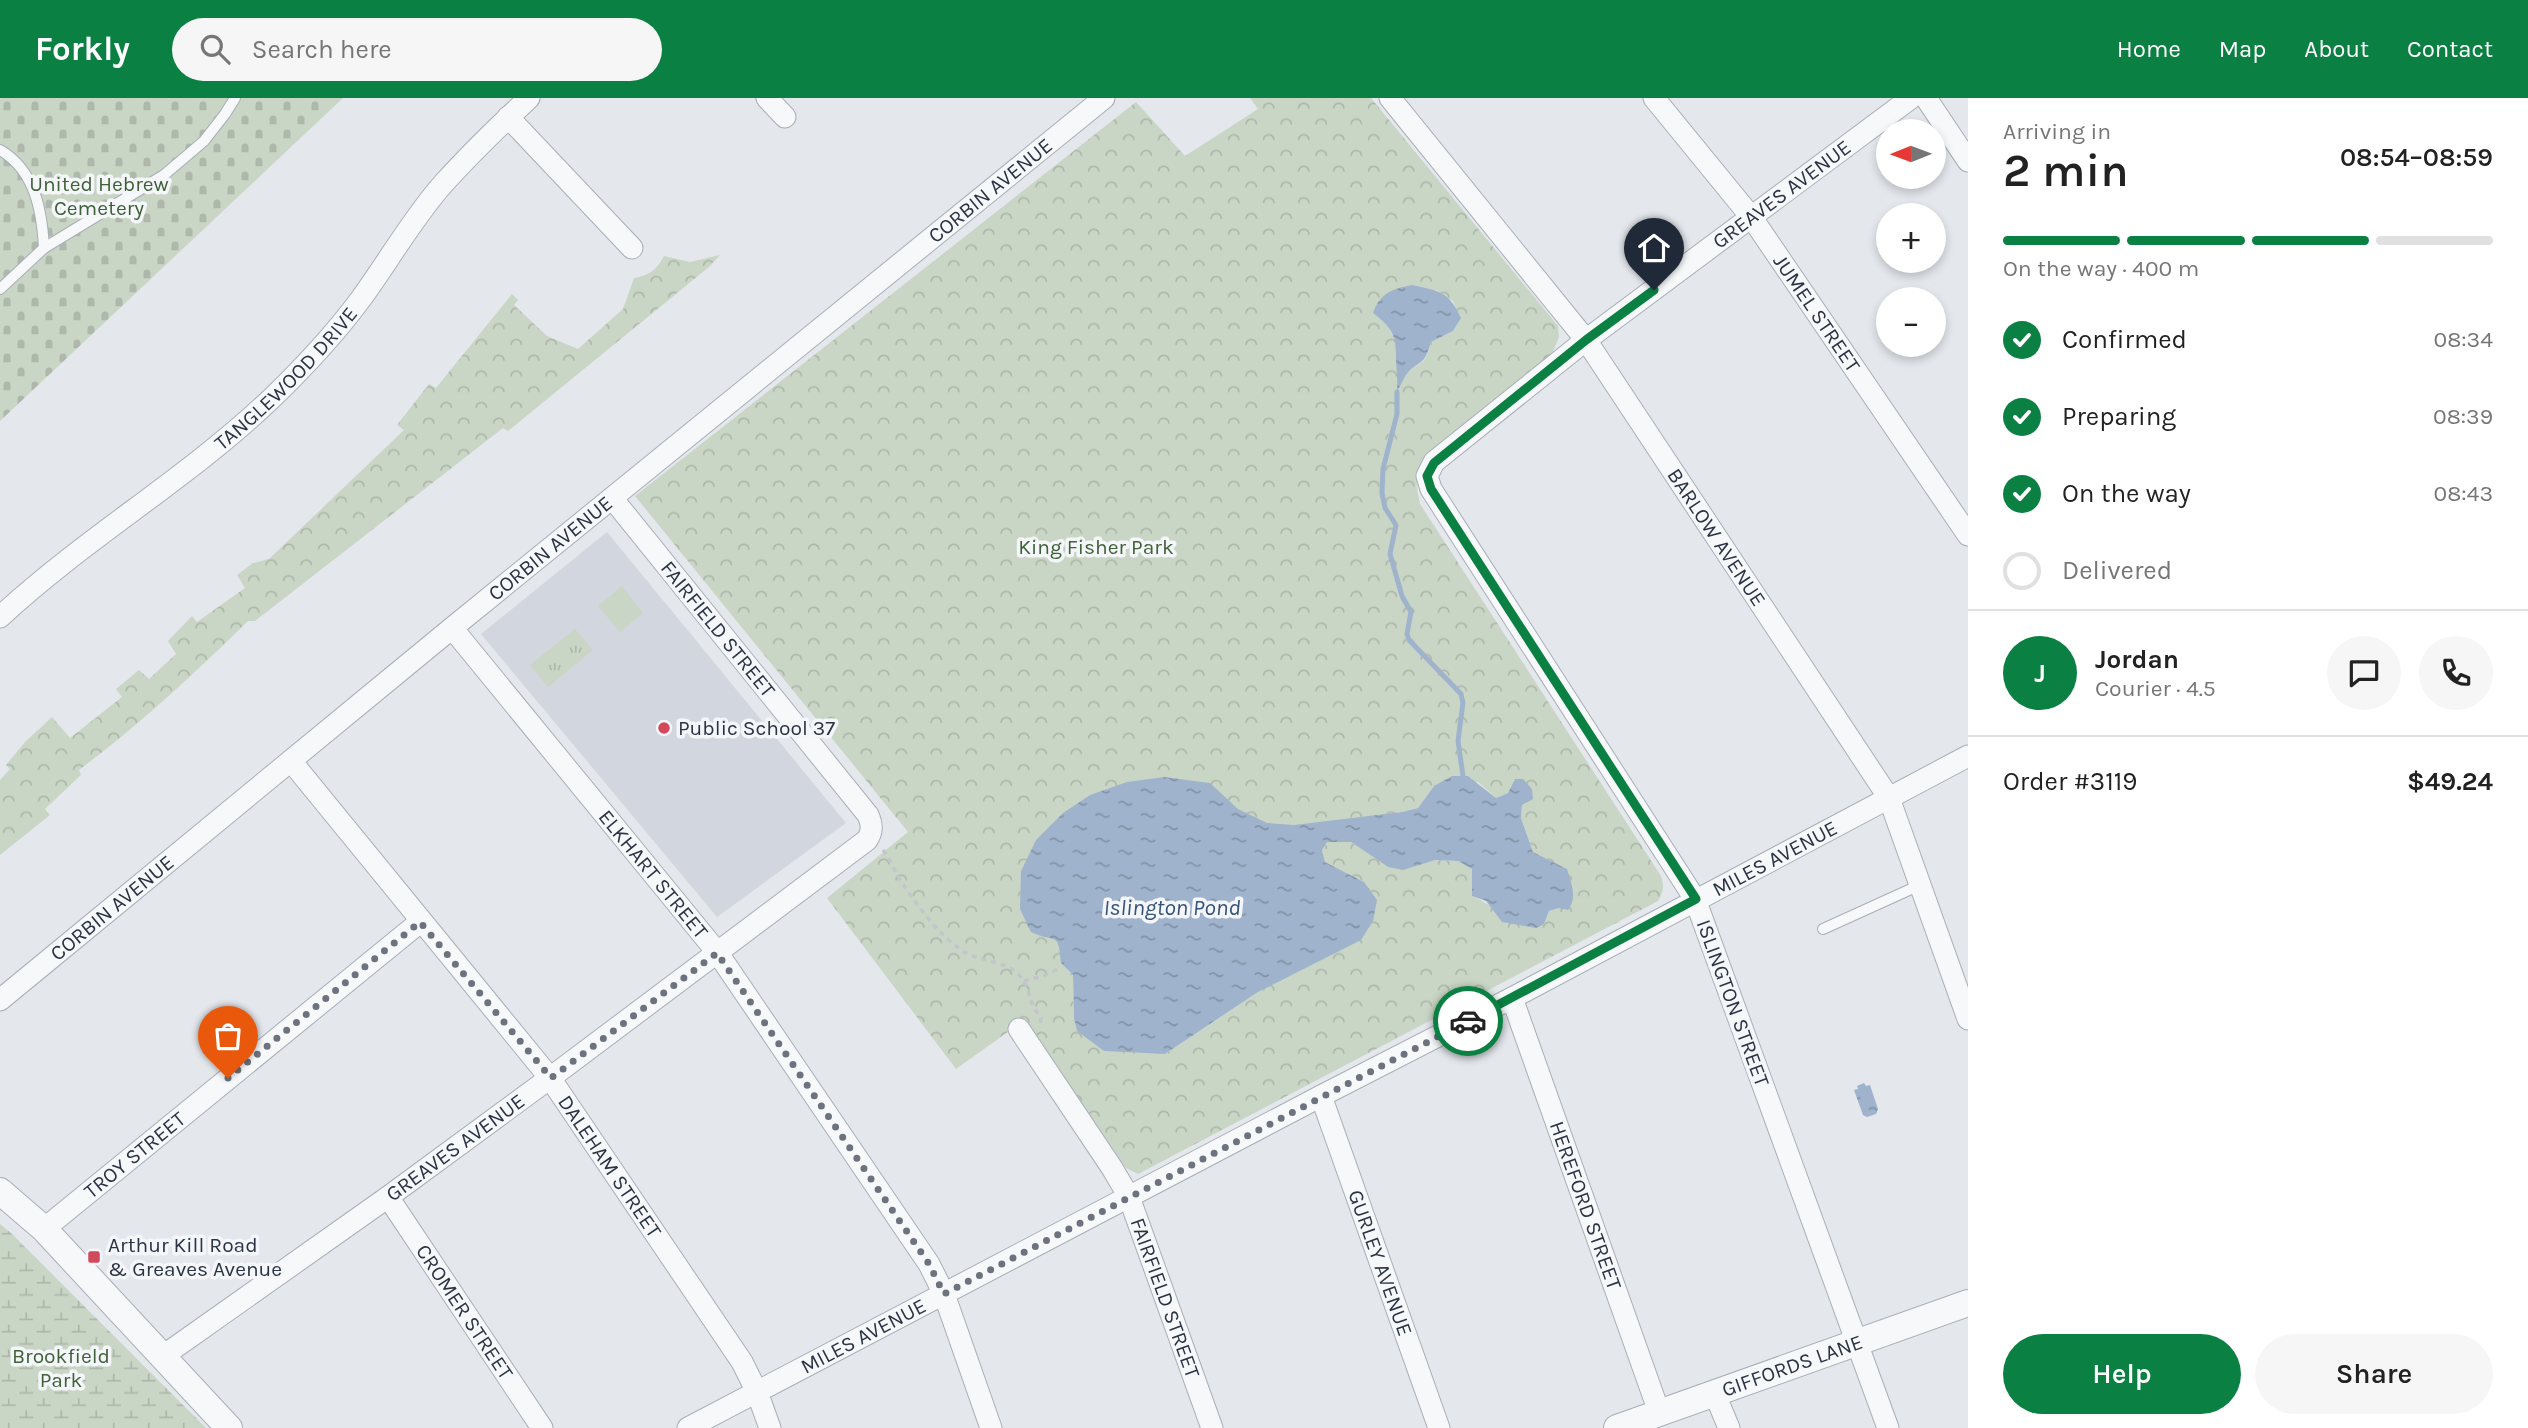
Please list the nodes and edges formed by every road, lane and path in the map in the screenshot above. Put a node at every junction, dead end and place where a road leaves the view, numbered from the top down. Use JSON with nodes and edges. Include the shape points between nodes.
{"nodes":[{"id":1,"x":235,"y":98,"type":"edge"},
{"id":2,"x":529,"y":98,"type":"edge"},
{"id":3,"x":767,"y":98,"type":"edge"},
{"id":4,"x":1104,"y":98,"type":"edge"},
{"id":5,"x":1390,"y":98,"type":"edge"},
{"id":6,"x":1654,"y":98,"type":"edge"},
{"id":7,"x":1912,"y":98,"type":"edge"},
{"id":8,"x":1926,"y":98,"type":"edge"},
{"id":9,"x":509,"y":117,"type":"junction"},
{"id":10,"x":785,"y":117,"type":"dead end"},
{"id":11,"x":0,"y":150,"type":"edge"},
{"id":12,"x":1968,"y":161,"type":"edge"},
{"id":13,"x":1752,"y":218,"type":"junction"},
{"id":14,"x":44,"y":248,"type":"junction"},
{"id":15,"x":632,"y":248,"type":"dead end"},
{"id":16,"x":0,"y":289,"type":"edge"},
{"id":17,"x":1586,"y":340,"type":"junction"},
{"id":18,"x":1427,"y":476,"type":"joint"},
{"id":19,"x":612,"y":498,"type":"junction"},
{"id":20,"x":1968,"y":535,"type":"edge"},
{"id":21,"x":0,"y":617,"type":"edge"},
{"id":22,"x":452,"y":628,"type":"junction"},
{"id":23,"x":1968,"y":756,"type":"edge"},
{"id":24,"x":291,"y":761,"type":"junction"},
{"id":25,"x":1889,"y":798,"type":"junction"},
{"id":26,"x":871,"y":831,"type":"junction"},
{"id":27,"x":1920,"y":885,"type":"junction"},
{"id":28,"x":1696,"y":899,"type":"junction"},
{"id":29,"x":420,"y":922,"type":"junction"},
{"id":30,"x":1823,"y":929,"type":"dead end"},
{"id":31,"x":717,"y":953,"type":"junction"},
{"id":32,"x":1060,"y":968,"type":"dead end"},
{"id":33,"x":1024,"y":981,"type":"junction"},
{"id":34,"x":1512,"y":998,"type":"junction"},
{"id":35,"x":0,"y":1000,"type":"edge"},
{"id":36,"x":1968,"y":1019,"type":"edge"},
{"id":37,"x":1022,"y":1032,"type":"joint"},
{"id":38,"x":551,"y":1078,"type":"junction"},
{"id":39,"x":1321,"y":1096,"type":"junction"},
{"id":40,"x":0,"y":1191,"type":"edge"},
{"id":41,"x":388,"y":1197,"type":"junction"},
{"id":42,"x":1129,"y":1197,"type":"junction"},
{"id":43,"x":44,"y":1229,"type":"junction"},
{"id":44,"x":944,"y":1294,"type":"junction"},
{"id":45,"x":1968,"y":1303,"type":"edge"},
{"id":46,"x":1856,"y":1343,"type":"junction"},
{"id":47,"x":163,"y":1356,"type":"junction"},
{"id":48,"x":757,"y":1392,"type":"junction"},
{"id":49,"x":1714,"y":1392,"type":"junction"},
{"id":50,"x":1659,"y":1412,"type":"junction"},
{"id":51,"x":229,"y":1428,"type":"edge"},
{"id":52,"x":542,"y":1428,"type":"edge"},
{"id":53,"x":688,"y":1428,"type":"edge"},
{"id":54,"x":770,"y":1428,"type":"edge"},
{"id":55,"x":991,"y":1428,"type":"edge"},
{"id":56,"x":1212,"y":1428,"type":"edge"},
{"id":57,"x":1439,"y":1428,"type":"edge"},
{"id":58,"x":1618,"y":1428,"type":"edge"},
{"id":59,"x":1728,"y":1428,"type":"edge"},
{"id":60,"x":1888,"y":1428,"type":"edge"}],
"edges":[{"from":1,"to":14,"type":"lane","via":[[204,141],[164,175]]},
{"from":2,"to":9,"type":"street","name":"TANGLEWOOD DRIVE"},
{"from":3,"to":10,"type":"street"},
{"from":4,"to":19,"type":"street","name":"CORBIN AVENUE"},
{"from":5,"to":17,"type":"street","name":"BARLOW AVENUE"},
{"from":6,"to":13,"type":"street","name":"JUMEL STREET"},
{"from":7,"to":13,"type":"street","name":"GREAVES AVENUE"},
{"from":8,"to":12,"type":"street"},
{"from":9,"to":15,"type":"street"},
{"from":9,"to":21,"type":"street","name":"TANGLEWOOD DRIVE","via":[[443,184],[358,303],[272,398],[219,446]]},
{"from":11,"to":14,"type":"lane","via":[[29,178],[43,223]]},
{"from":13,"to":17,"type":"street","name":"GREAVES AVENUE"},
{"from":13,"to":20,"type":"street","name":"JUMEL STREET"},
{"from":14,"to":16,"type":"lane"},
{"from":17,"to":18,"type":"street","name":"GREAVES AVENUE","via":[[1434,463]]},
{"from":17,"to":25,"type":"street","name":"BARLOW AVENUE"},
{"from":18,"to":28,"type":"street","name":"ISLINGTON STREET","via":[[1431,489]]},
{"from":19,"to":22,"type":"street","name":"CORBIN AVENUE"},
{"from":19,"to":26,"type":"street","name":"FAIRFIELD STREET","via":[[868,815]]},
{"from":22,"to":24,"type":"street","name":"CORBIN AVENUE"},
{"from":22,"to":31,"type":"street","name":"ELKHART STREET"},
{"from":23,"to":25,"type":"street","name":"MILES AVENUE"},
{"from":24,"to":29,"type":"street","name":"DALEHAM STREET"},
{"from":24,"to":35,"type":"street","name":"CORBIN AVENUE"},
{"from":25,"to":27,"type":"street","name":"BARLOW AVENUE"},
{"from":25,"to":28,"type":"street","name":"MILES AVENUE"},
{"from":26,"to":31,"type":"street","name":"GREAVES AVENUE","via":[[867,840]]},
{"from":26,"to":33,"type":"path","via":[[918,906],[948,939],[971,955],[1001,964]]},
{"from":27,"to":30,"type":"lane"},
{"from":27,"to":36,"type":"street","name":"BARLOW AVENUE"},
{"from":28,"to":34,"type":"street","name":"MILES AVENUE"},
{"from":28,"to":46,"type":"street","name":"ISLINGTON STREET"},
{"from":29,"to":38,"type":"street","name":"DALEHAM STREET"},
{"from":29,"to":43,"type":"street","name":"TROY STREET"},
{"from":31,"to":38,"type":"street","name":"GREAVES AVENUE"},
{"from":31,"to":44,"type":"street","name":"ELKHART STREET","via":[[929,1264]]},
{"from":32,"to":33,"type":"path"},
{"from":33,"to":37,"type":"path","via":[[1031,1007],[1041,1021],[1039,1028]]},
{"from":34,"to":39,"type":"street","name":"MILES AVENUE"},
{"from":34,"to":50,"type":"street","name":"HEREFORD STREET"},
{"from":37,"to":42,"type":"street","name":"FAIRFIELD STREET"},
{"from":38,"to":41,"type":"street","name":"GREAVES AVENUE"},
{"from":38,"to":48,"type":"street","name":"DALEHAM STREET"},
{"from":39,"to":42,"type":"street","name":"MILES AVENUE"},
{"from":39,"to":57,"type":"street","name":"GURLEY AVENUE"},
{"from":40,"to":43,"type":"street"},
{"from":41,"to":47,"type":"street","name":"GREAVES AVENUE"},
{"from":41,"to":52,"type":"street","name":"CROMER STREET"},
{"from":42,"to":44,"type":"street","name":"MILES AVENUE"},
{"from":42,"to":56,"type":"street","name":"FAIRFIELD STREET"},
{"from":43,"to":47,"type":"street"},
{"from":44,"to":48,"type":"street","name":"MILES AVENUE"},
{"from":44,"to":55,"type":"street","name":"ELKHART STREET"},
{"from":45,"to":46,"type":"street","name":"GIFFORDS LANE"},
{"from":46,"to":49,"type":"street","name":"GIFFORDS LANE"},
{"from":46,"to":60,"type":"street","name":"ISLINGTON STREET"},
{"from":47,"to":51,"type":"street"},
{"from":48,"to":53,"type":"street","name":"MILES AVENUE"},
{"from":48,"to":54,"type":"street","name":"DALEHAM STREET"},
{"from":49,"to":50,"type":"street","name":"GIFFORDS LANE"},
{"from":49,"to":59,"type":"street"},
{"from":50,"to":58,"type":"street","name":"GIFFORDS LANE"}]}
